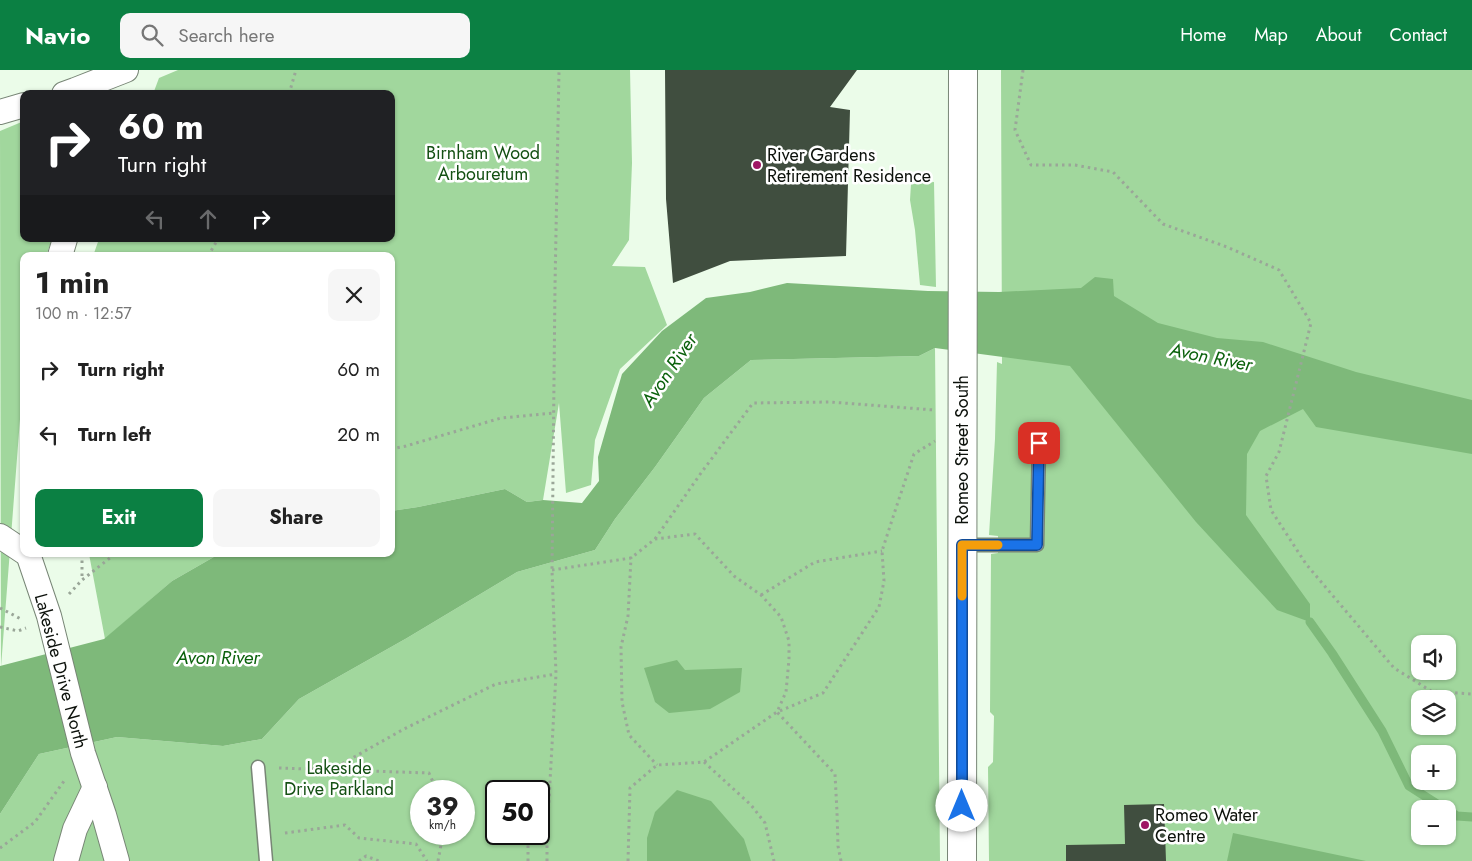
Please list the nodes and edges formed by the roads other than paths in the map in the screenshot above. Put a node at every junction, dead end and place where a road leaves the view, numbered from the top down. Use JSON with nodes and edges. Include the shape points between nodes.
{"nodes":[{"id":1,"x":127,"y":70,"type":"edge"},
{"id":2,"x":963,"y":70,"type":"edge"},
{"id":3,"x":75,"y":90,"type":"edge"},
{"id":4,"x":120,"y":90,"type":"edge"},
{"id":5,"x":20,"y":106,"type":"edge"},
{"id":6,"x":0,"y":112,"type":"edge"},
{"id":7,"x":1039,"y":443,"type":"dead end"},
{"id":8,"x":0,"y":536,"type":"edge"},
{"id":9,"x":962,"y":545,"type":"junction"},
{"id":10,"x":20,"y":549,"type":"edge"},
{"id":11,"x":27,"y":557,"type":"edge"},
{"id":12,"x":258,"y":767,"type":"road end"},
{"id":13,"x":95,"y":787,"type":"junction"},
{"id":14,"x":66,"y":861,"type":"edge"},
{"id":15,"x":117,"y":861,"type":"edge"},
{"id":16,"x":266,"y":861,"type":"edge"},
{"id":17,"x":962,"y":861,"type":"edge"}],
"edges":[{"from":1,"to":3,"type":"street"},
{"from":1,"to":4,"type":"street"},
{"from":2,"to":9,"type":"main road","name":"Romeo Street South"},
{"from":5,"to":6,"type":"street"},
{"from":7,"to":9,"type":"lane","via":[[1037,545]]},
{"from":8,"to":10,"type":"street","name":"Lakeside Drive North"},
{"from":9,"to":17,"type":"main road","name":"Romeo Street South"},
{"from":11,"to":13,"type":"street","name":"Lakeside Drive North","via":[[49,616],[83,753]]},
{"from":12,"to":16,"type":"lane"},
{"from":13,"to":14,"type":"street","via":[[75,829]]},
{"from":13,"to":15,"type":"street","name":"Lakeside Drive North"}]}
